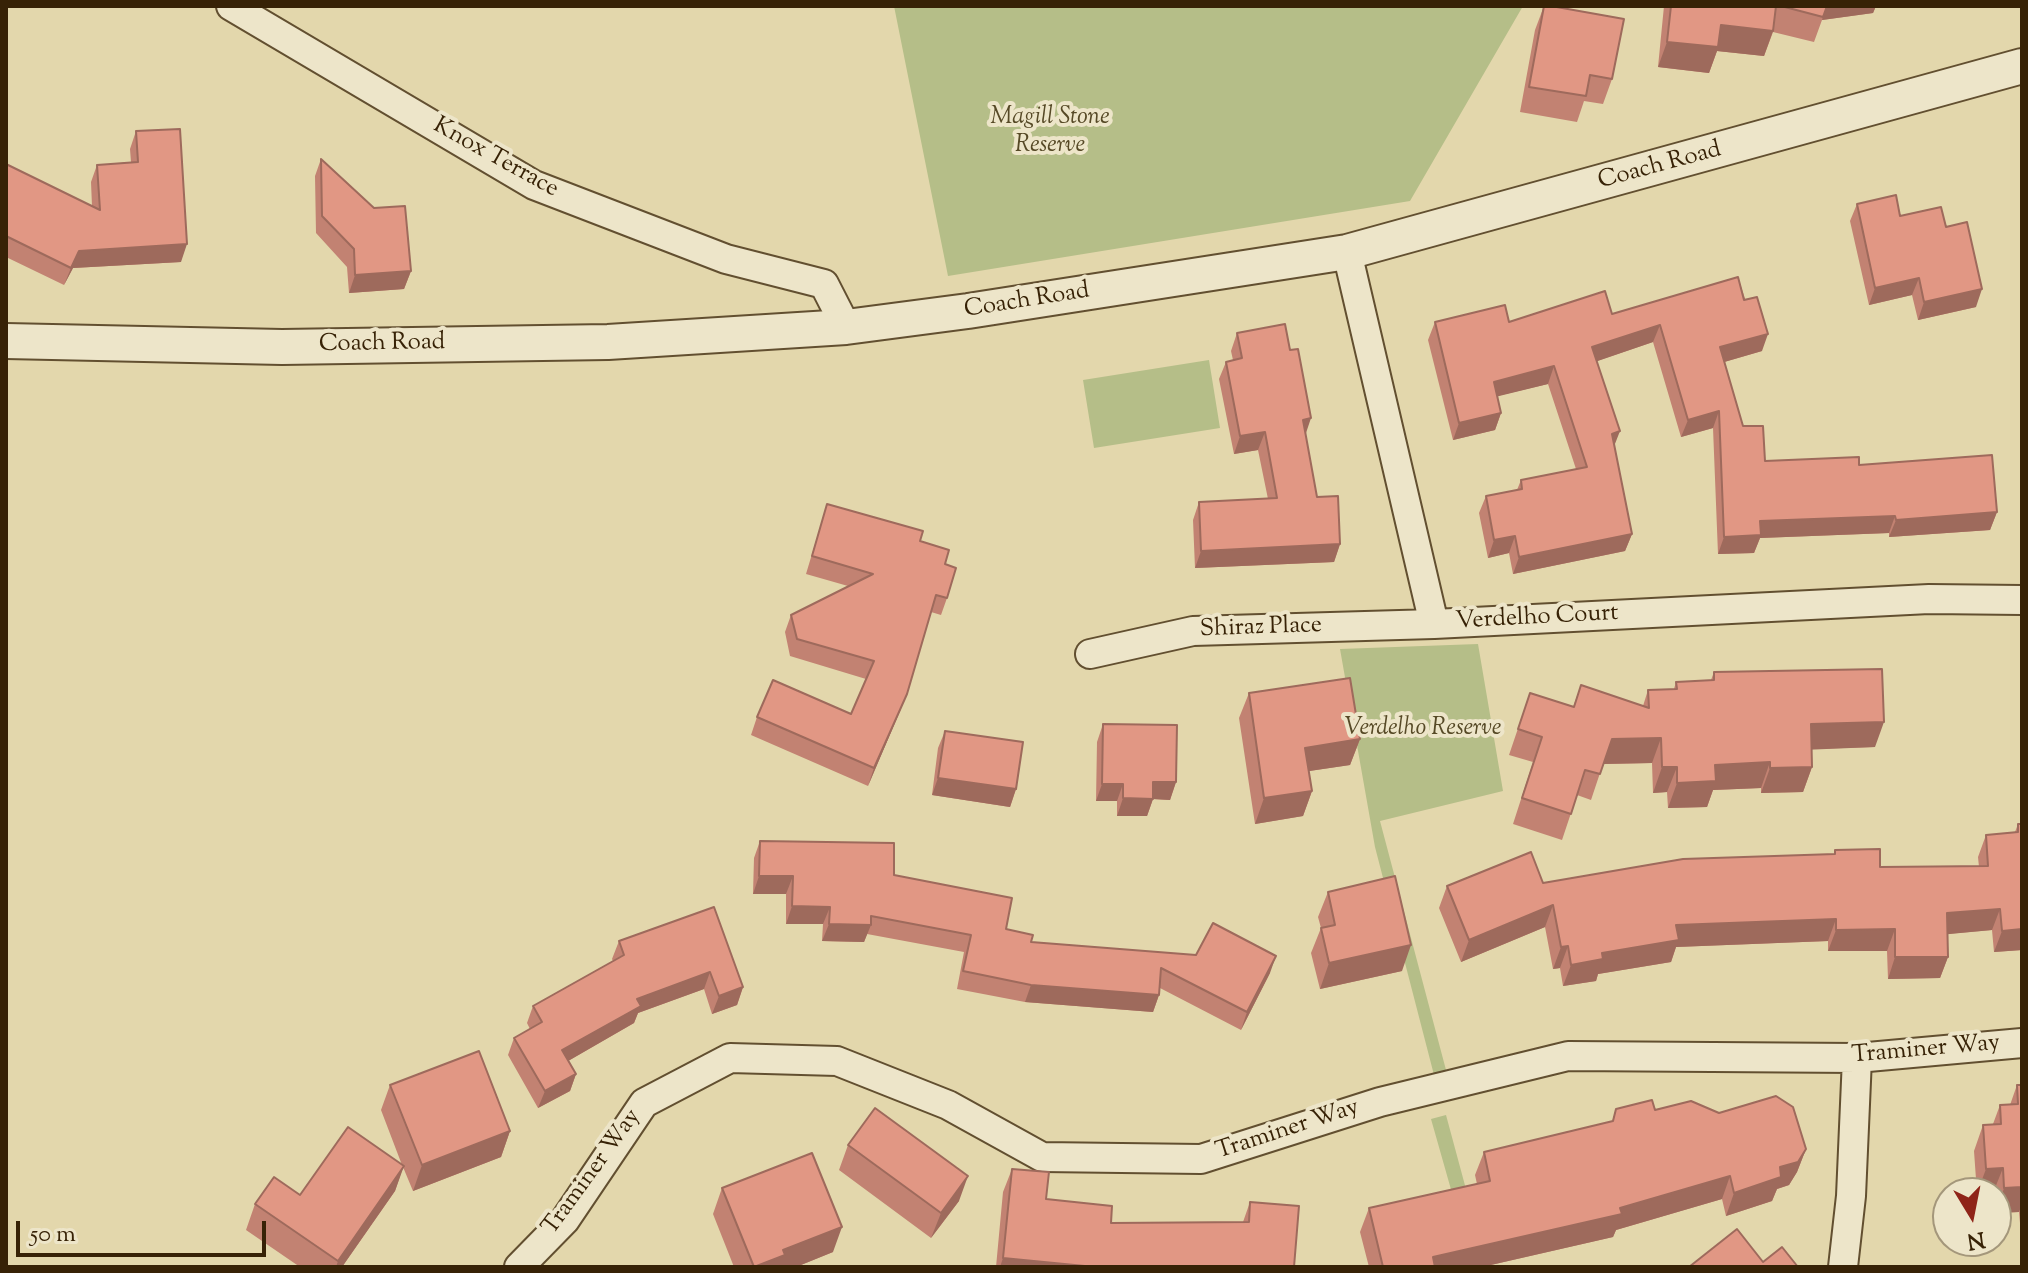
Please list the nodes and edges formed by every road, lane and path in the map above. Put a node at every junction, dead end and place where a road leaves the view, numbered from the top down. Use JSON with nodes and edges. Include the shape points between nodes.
{"nodes":[{"id":1,"x":231,"y":6,"type":"edge"},
{"id":2,"x":2022,"y":66,"type":"edge"},
{"id":3,"x":1347,"y":252,"type":"junction"},
{"id":4,"x":846,"y":327,"type":"junction"},
{"id":5,"x":6,"y":341,"type":"edge"},
{"id":6,"x":2022,"y":600,"type":"edge"},
{"id":7,"x":1434,"y":624,"type":"junction"},
{"id":8,"x":1090,"y":654,"type":"dead end"},
{"id":9,"x":2022,"y":1043,"type":"edge"},
{"id":10,"x":1857,"y":1058,"type":"junction"},
{"id":11,"x":519,"y":1267,"type":"edge"},
{"id":12,"x":1843,"y":1267,"type":"edge"}],
"edges":[{"from":1,"to":4,"type":"street","name":"Knox Terrace","via":[[534,185],[726,259],[824,284]]},
{"from":2,"to":3,"type":"street","name":"Coach Road"},
{"from":3,"to":4,"type":"street","name":"Coach Road"},
{"from":3,"to":7,"type":"street","name":"Verdelho Court"},
{"from":4,"to":5,"type":"street","name":"Coach Road","via":[[608,342],[298,347]]},
{"from":6,"to":7,"type":"street","name":"Verdelho Court","via":[[1929,599]]},
{"from":7,"to":8,"type":"street","name":"Shiraz Place","via":[[1193,631]]},
{"from":9,"to":10,"type":"street","name":"Traminer Way"},
{"from":10,"to":11,"type":"street","name":"Traminer Way","via":[[1568,1056],[1380,1102],[1201,1159],[1042,1157],[948,1105],[837,1061],[730,1058],[644,1103],[565,1220]]},
{"from":10,"to":12,"type":"street"}]}
